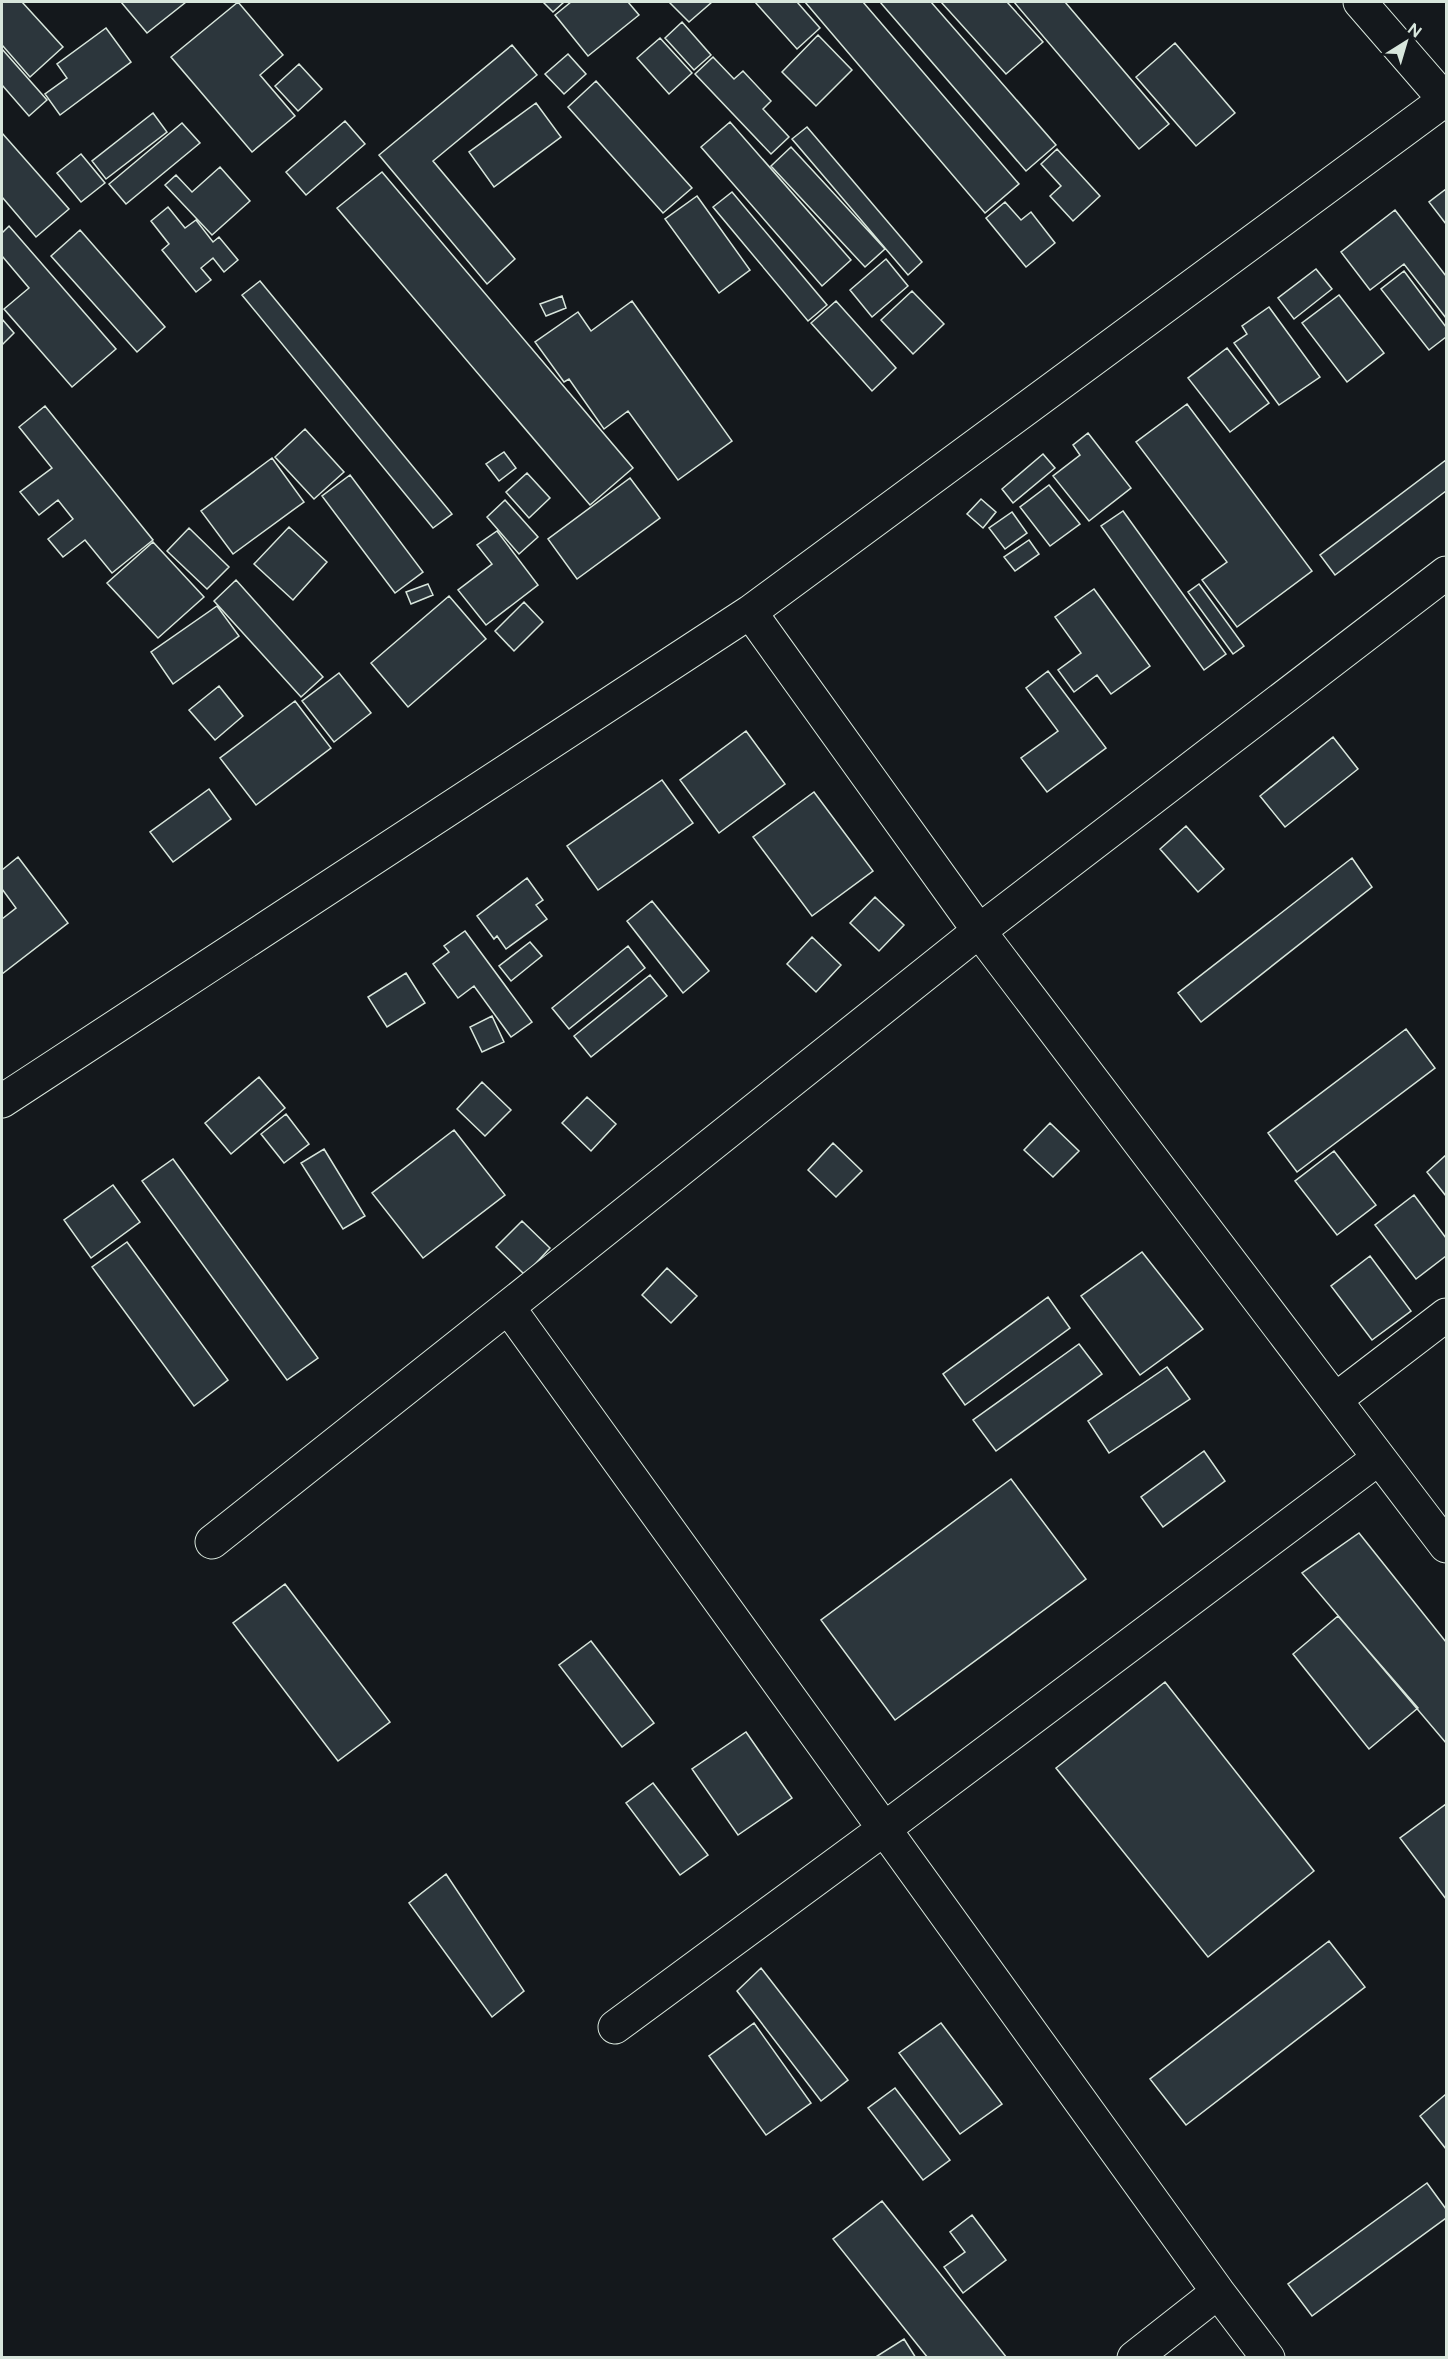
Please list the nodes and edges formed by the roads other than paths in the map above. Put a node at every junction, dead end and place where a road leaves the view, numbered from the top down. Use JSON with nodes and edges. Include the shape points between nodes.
{"nodes":[{"id":1,"x":1360,"y":2,"type":"edge"},
{"id":2,"x":1446,"y":99,"type":"edge"},
{"id":3,"x":1446,"y":575,"type":"edge"},
{"id":4,"x":750,"y":612,"type":"junction"},
{"id":5,"x":979,"y":931,"type":"junction"},
{"id":6,"x":6,"y":1089,"type":"edge"},
{"id":7,"x":508,"y":1307,"type":"junction"},
{"id":8,"x":1446,"y":1316,"type":"edge"},
{"id":9,"x":1335,"y":1400,"type":"junction"},
{"id":10,"x":1379,"y":1458,"type":"junction"},
{"id":11,"x":212,"y":1542,"type":"dead end"},
{"id":12,"x":1446,"y":1546,"type":"edge"},
{"id":13,"x":884,"y":1830,"type":"junction"},
{"id":14,"x":615,"y":2027,"type":"dead end"},
{"id":15,"x":1218,"y":2292,"type":"junction"},
{"id":16,"x":1134,"y":2358,"type":"edge"},
{"id":17,"x":1268,"y":2358,"type":"edge"}],
"edges":[{"from":1,"to":2,"type":"street"},
{"from":2,"to":4,"type":"street"},
{"from":3,"to":5,"type":"street"},
{"from":4,"to":5,"type":"street"},
{"from":4,"to":6,"type":"street"},
{"from":5,"to":7,"type":"street"},
{"from":5,"to":9,"type":"street"},
{"from":7,"to":11,"type":"street"},
{"from":7,"to":13,"type":"street"},
{"from":8,"to":9,"type":"street"},
{"from":9,"to":10,"type":"street"},
{"from":10,"to":12,"type":"street"},
{"from":10,"to":13,"type":"street"},
{"from":13,"to":14,"type":"street"},
{"from":13,"to":15,"type":"street"},
{"from":15,"to":16,"type":"street"},
{"from":15,"to":17,"type":"street"}]}
